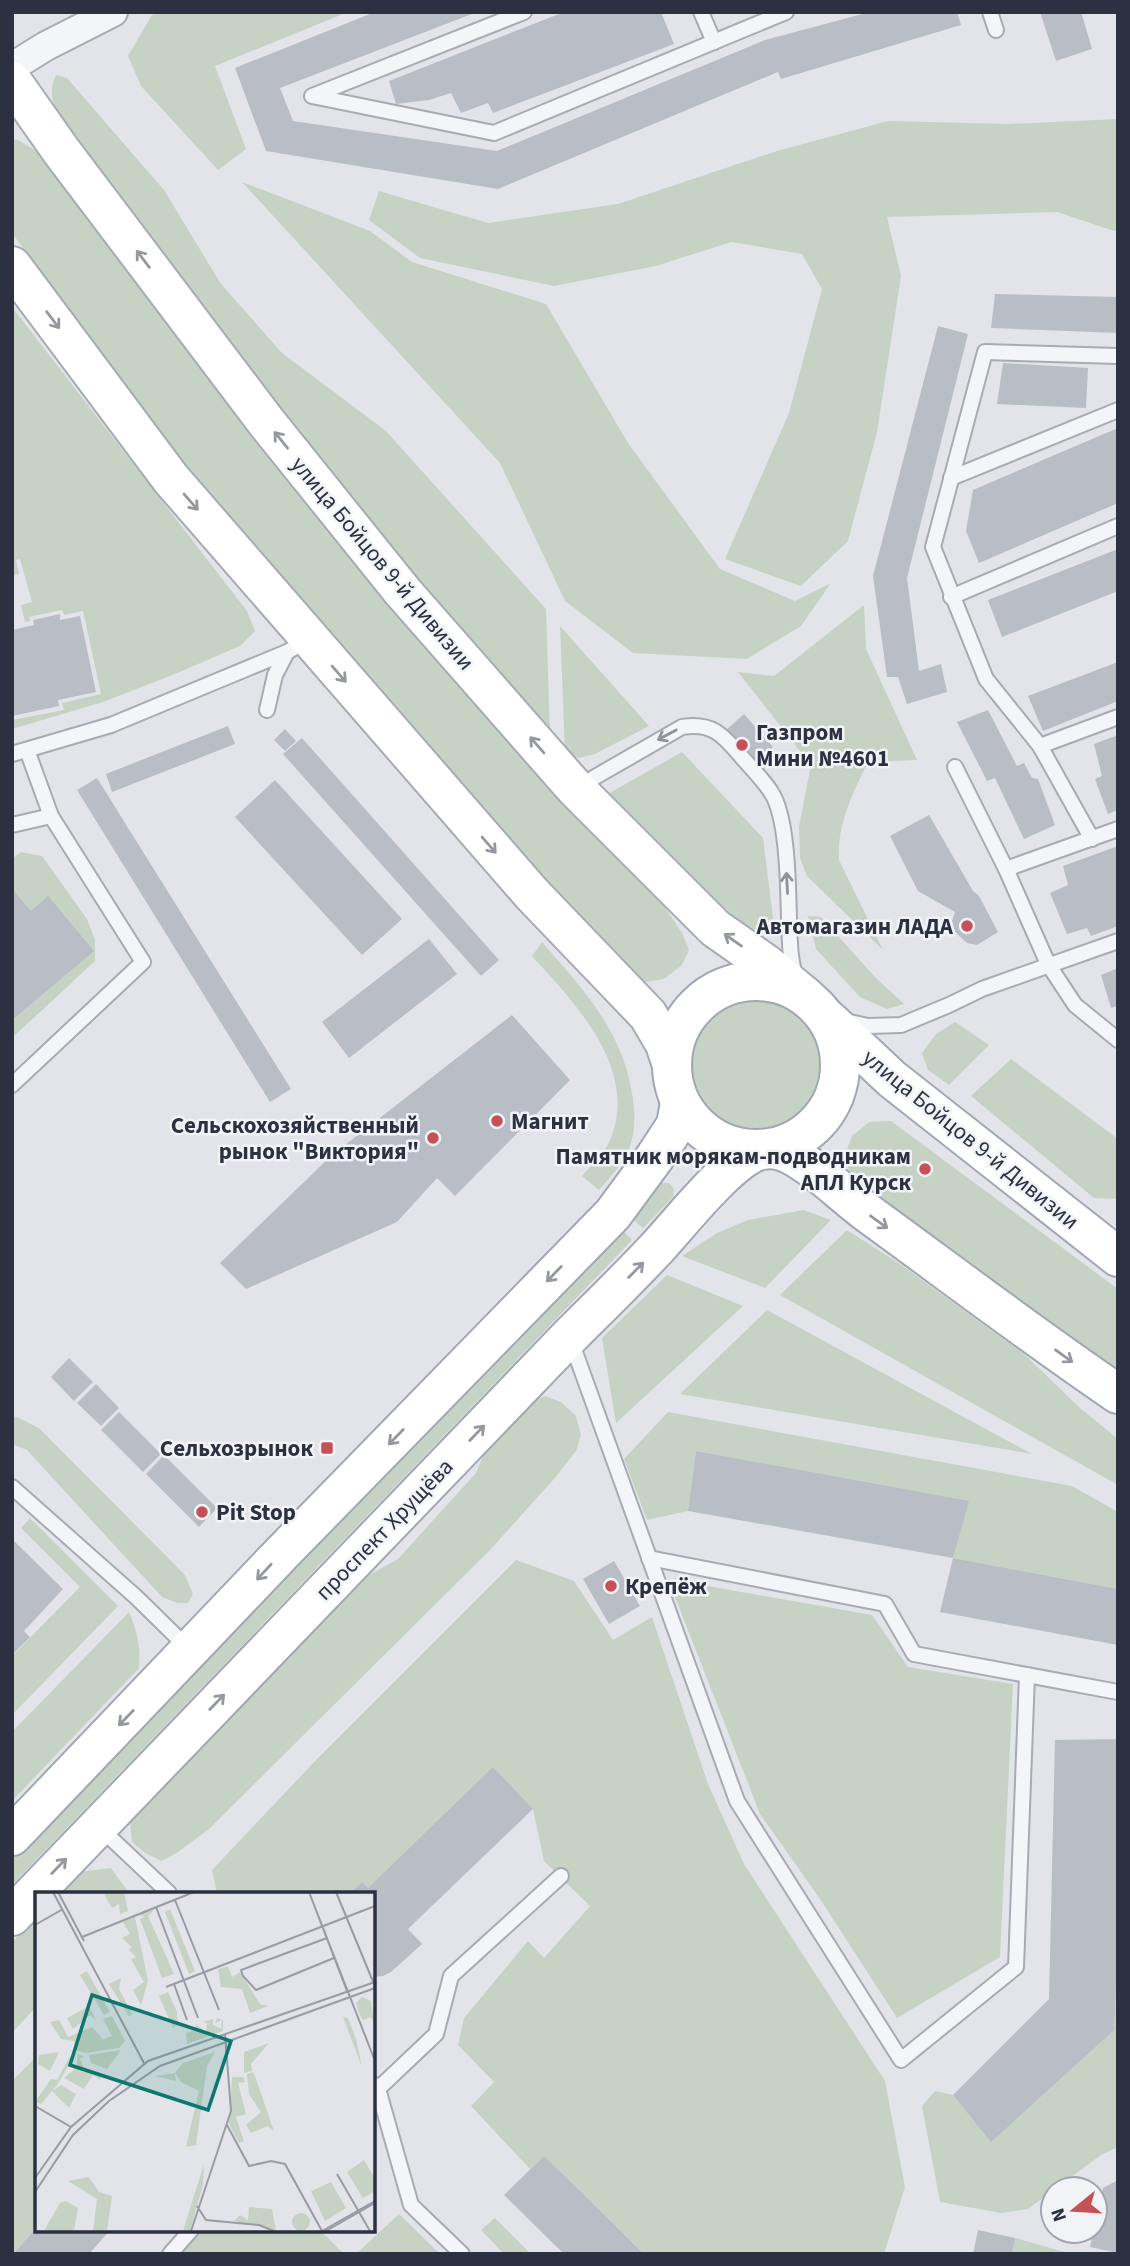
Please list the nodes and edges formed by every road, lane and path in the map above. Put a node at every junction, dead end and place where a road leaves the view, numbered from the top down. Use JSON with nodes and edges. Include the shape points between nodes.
{"nodes":[{"id":1,"x":113,"y":12,"type":"edge"},
{"id":2,"x":524,"y":12,"type":"edge"},
{"id":3,"x":701,"y":12,"type":"edge"},
{"id":4,"x":786,"y":12,"type":"edge"},
{"id":5,"x":990,"y":12,"type":"edge"},
{"id":6,"x":996,"y":30,"type":"dead end"},
{"id":7,"x":714,"y":42,"type":"junction"},
{"id":8,"x":12,"y":67,"type":"edge"},
{"id":9,"x":12,"y":81,"type":"edge"},
{"id":10,"x":12,"y":266,"type":"edge"},
{"id":11,"x":1118,"y":356,"type":"edge"},
{"id":12,"x":1118,"y":410,"type":"edge"},
{"id":13,"x":951,"y":478,"type":"junction"},
{"id":14,"x":1118,"y":526,"type":"edge"},
{"id":15,"x":951,"y":597,"type":"junction"},
{"id":16,"x":298,"y":646,"type":"junction"},
{"id":17,"x":267,"y":710,"type":"dead end"},
{"id":18,"x":1118,"y":717,"type":"edge"},
{"id":19,"x":1040,"y":746,"type":"junction"},
{"id":20,"x":19,"y":752,"type":"edge"},
{"id":21,"x":955,"y":767,"type":"dead end"},
{"id":22,"x":575,"y":788,"type":"junction"},
{"id":23,"x":51,"y":816,"type":"junction"},
{"id":24,"x":12,"y":825,"type":"edge"},
{"id":25,"x":1118,"y":829,"type":"edge"},
{"id":26,"x":1092,"y":839,"type":"junction"},
{"id":27,"x":1006,"y":869,"type":"junction"},
{"id":28,"x":1118,"y":941,"type":"edge"},
{"id":29,"x":1048,"y":964,"type":"junction"},
{"id":30,"x":817,"y":1007,"type":"junction"},
{"id":31,"x":1118,"y":1040,"type":"edge"},
{"id":32,"x":671,"y":1062,"type":"junction"},
{"id":33,"x":12,"y":1085,"type":"edge"},
{"id":34,"x":680,"y":1103,"type":"junction"},
{"id":35,"x":762,"y":1150,"type":"junction"},
{"id":36,"x":1112,"y":1247,"type":"edge"},
{"id":37,"x":569,"y":1337,"type":"junction"},
{"id":38,"x":1118,"y":1394,"type":"edge"},
{"id":39,"x":12,"y":1487,"type":"edge"},
{"id":40,"x":649,"y":1558,"type":"junction"},
{"id":41,"x":190,"y":1651,"type":"junction"},
{"id":42,"x":1027,"y":1675,"type":"junction"},
{"id":43,"x":1118,"y":1692,"type":"edge"},
{"id":44,"x":98,"y":1826,"type":"junction"},
{"id":45,"x":12,"y":1836,"type":"edge"},
{"id":46,"x":561,"y":1876,"type":"dead end"},
{"id":47,"x":168,"y":1892,"type":"edge"},
{"id":48,"x":12,"y":1916,"type":"edge"},
{"id":49,"x":375,"y":2087,"type":"edge"},
{"id":50,"x":190,"y":2231,"type":"edge"},
{"id":51,"x":170,"y":2254,"type":"edge"},
{"id":52,"x":462,"y":2254,"type":"edge"}],
"edges":[{"from":1,"to":8,"type":"street"},
{"from":2,"to":7,"type":"lane","via":[[312,96],[494,133]]},
{"from":3,"to":7,"type":"lane"},
{"from":4,"to":7,"type":"lane"},
{"from":5,"to":6,"type":"lane"},
{"from":22,"to":9,"type":"main road","name":"улица Бойцов 9-й Дивизии","one_way":true,"via":[[403,592],[267,423]]},
{"from":10,"to":16,"type":"main road","one_way":true},
{"from":11,"to":13,"type":"lane","via":[[985,352]]},
{"from":12,"to":13,"type":"lane"},
{"from":13,"to":15,"type":"lane","via":[[933,547]]},
{"from":14,"to":15,"type":"lane"},
{"from":15,"to":19,"type":"lane","via":[[986,679]]},
{"from":16,"to":17,"type":"lane","via":[[275,676]]},
{"from":16,"to":20,"type":"lane","via":[[111,725]]},
{"from":16,"to":32,"type":"main road","one_way":true,"via":[[648,1015]]},
{"from":18,"to":19,"type":"lane"},
{"from":19,"to":26,"type":"lane"},
{"from":20,"to":23,"type":"lane"},
{"from":21,"to":27,"type":"lane"},
{"from":30,"to":22,"type":"main road","name":"улица Бойцов 9-й Дивизии","one_way":true,"via":[[715,928]]},
{"from":30,"to":22,"type":"lane","one_way":true,"via":[[794,971],[779,811],[772,793],[723,735],[705,727],[682,727]]},
{"from":23,"to":24,"type":"lane"},
{"from":23,"to":33,"type":"lane","via":[[143,962]]},
{"from":25,"to":26,"type":"lane"},
{"from":26,"to":27,"type":"lane"},
{"from":27,"to":29,"type":"lane"},
{"from":28,"to":29,"type":"lane"},
{"from":29,"to":30,"type":"lane","via":[[901,1025],[869,1026]]},
{"from":29,"to":31,"type":"lane","via":[[1075,1005]]},
{"from":30,"to":32,"type":"main road","via":[[780,984],[756,980],[728,985],[703,999],[685,1018]]},
{"from":30,"to":35,"type":"main road","via":[[838,1043],[841,1061],[836,1093],[815,1126],[791,1142]]},
{"from":30,"to":36,"type":"main road","name":"улица Бойцов 9-й Дивизии","via":[[892,1079]]},
{"from":32,"to":34,"type":"main road"},
{"from":34,"to":35,"type":"main road","via":[[715,1139]]},
{"from":34,"to":41,"type":"main road","one_way":true,"via":[[676,1125],[612,1214]]},
{"from":37,"to":35,"type":"main road","name":"проспект Хрущёва","one_way":true,"via":[[719,1180],[744,1157]]},
{"from":35,"to":38,"type":"main road","one_way":true,"via":[[791,1155]]},
{"from":37,"to":40,"type":"lane"},
{"from":44,"to":37,"type":"main road","name":"проспект Хрущёва","one_way":true},
{"from":39,"to":41,"type":"lane"},
{"from":40,"to":42,"type":"lane","via":[[885,1604],[914,1654]]},
{"from":40,"to":42,"type":"lane","via":[[737,1801],[901,2060],[1016,1968]]},
{"from":41,"to":45,"type":"main road","one_way":true},
{"from":42,"to":43,"type":"lane"},
{"from":44,"to":47,"type":"lane"},
{"from":48,"to":44,"type":"main road","name":"проспект Хрущёва","one_way":true},
{"from":46,"to":49,"type":"lane","via":[[452,1976],[436,2034]]},
{"from":49,"to":52,"type":"lane","via":[[411,2205]]},
{"from":50,"to":51,"type":"lane"}]}
